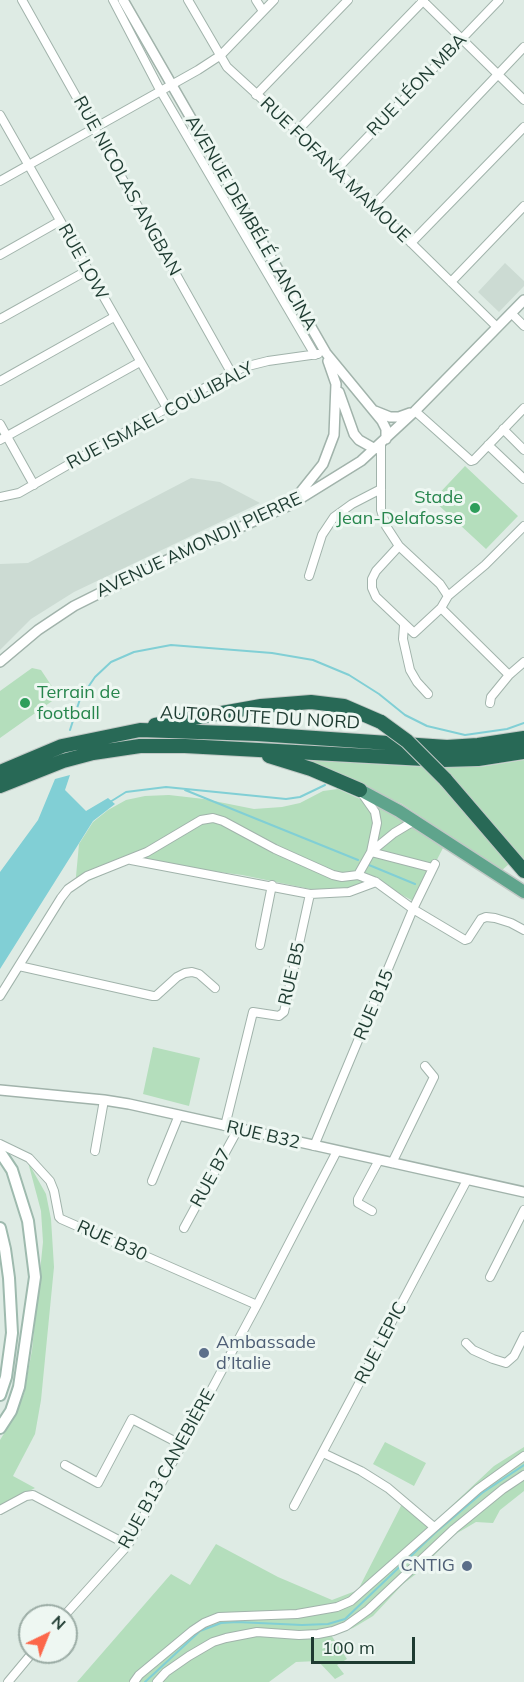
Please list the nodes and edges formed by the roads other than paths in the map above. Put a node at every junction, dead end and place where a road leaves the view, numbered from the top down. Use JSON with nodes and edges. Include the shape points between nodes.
{"nodes":[{"id":1,"x":22,"y":0,"type":"edge"},
{"id":2,"x":113,"y":0,"type":"edge"},
{"id":3,"x":123,"y":0,"type":"edge"},
{"id":4,"x":188,"y":0,"type":"edge"},
{"id":5,"x":256,"y":0,"type":"edge"},
{"id":6,"x":274,"y":0,"type":"edge"},
{"id":7,"x":348,"y":0,"type":"edge"},
{"id":8,"x":423,"y":0,"type":"edge"},
{"id":9,"x":499,"y":0,"type":"edge"},
{"id":10,"x":263,"y":11,"type":"junction"},
{"id":11,"x":462,"y":39,"type":"junction"},
{"id":12,"x":524,"y":47,"type":"edge"},
{"id":13,"x":221,"y":55,"type":"junction"},
{"id":14,"x":498,"y":74,"type":"junction"},
{"id":15,"x":170,"y":85,"type":"junction"},
{"id":16,"x":160,"y":90,"type":"junction"},
{"id":17,"x":256,"y":95,"type":"junction"},
{"id":18,"x":524,"y":100,"type":"edge"},
{"id":19,"x":0,"y":115,"type":"edge"},
{"id":20,"x":94,"y":127,"type":"junction"},
{"id":21,"x":524,"y":127,"type":"edge"},
{"id":22,"x":297,"y":131,"type":"junction"},
{"id":23,"x":29,"y":164,"type":"junction"},
{"id":24,"x":336,"y":170,"type":"junction"},
{"id":25,"x":0,"y":181,"type":"edge"},
{"id":26,"x":373,"y":206,"type":"junction"},
{"id":27,"x":524,"y":206,"type":"edge"},
{"id":28,"x":60,"y":221,"type":"junction"},
{"id":29,"x":411,"y":243,"type":"junction"},
{"id":30,"x":0,"y":255,"type":"edge"},
{"id":31,"x":88,"y":270,"type":"junction"},
{"id":32,"x":451,"y":282,"type":"junction"},
{"id":33,"x":524,"y":300,"type":"edge"},
{"id":34,"x":511,"y":314,"type":"junction"},
{"id":35,"x":114,"y":317,"type":"junction"},
{"id":36,"x":0,"y":319,"type":"edge"},
{"id":37,"x":524,"y":326,"type":"edge"},
{"id":38,"x":497,"y":327,"type":"junction"},
{"id":39,"x":326,"y":353,"type":"junction"},
{"id":40,"x":315,"y":355,"type":"junction"},
{"id":41,"x":140,"y":362,"type":"junction"},
{"id":42,"x":232,"y":374,"type":"junction"},
{"id":43,"x":0,"y":381,"type":"edge"},
{"id":44,"x":336,"y":384,"type":"junction"},
{"id":45,"x":166,"y":408,"type":"junction"},
{"id":46,"x":524,"y":408,"type":"edge"},
{"id":47,"x":371,"y":409,"type":"junction"},
{"id":48,"x":415,"y":411,"type":"junction"},
{"id":49,"x":0,"y":424,"type":"edge"},
{"id":50,"x":504,"y":429,"type":"junction"},
{"id":51,"x":3,"y":438,"type":"edge"},
{"id":52,"x":380,"y":444,"type":"junction"},
{"id":53,"x":488,"y":445,"type":"junction"},
{"id":54,"x":524,"y":450,"type":"edge"},
{"id":55,"x":524,"y":479,"type":"edge"},
{"id":56,"x":34,"y":485,"type":"junction"},
{"id":57,"x":381,"y":489,"type":"junction"},
{"id":58,"x":0,"y":497,"type":"edge"},
{"id":59,"x":290,"y":505,"type":"junction"},
{"id":60,"x":524,"y":526,"type":"edge"},
{"id":61,"x":399,"y":546,"type":"junction"},
{"id":62,"x":309,"y":576,"type":"dead end"},
{"id":63,"x":448,"y":596,"type":"junction"},
{"id":64,"x":441,"y":608,"type":"junction"},
{"id":65,"x":404,"y":626,"type":"junction"},
{"id":66,"x":0,"y":662,"type":"edge"},
{"id":67,"x":524,"y":662,"type":"edge"},
{"id":68,"x":509,"y":675,"type":"junction"},
{"id":69,"x":428,"y":694,"type":"dead end"},
{"id":70,"x":490,"y":703,"type":"dead end"},
{"id":71,"x":140,"y":730,"type":"junction"},
{"id":72,"x":524,"y":738,"type":"edge"},
{"id":73,"x":244,"y":749,"type":"junction"},
{"id":74,"x":524,"y":752,"type":"edge"},
{"id":75,"x":0,"y":769,"type":"edge"},
{"id":76,"x":41,"y":769,"type":"junction"},
{"id":77,"x":0,"y":786,"type":"edge"},
{"id":78,"x":360,"y":790,"type":"junction"},
{"id":79,"x":0,"y":797,"type":"edge"},
{"id":80,"x":414,"y":821,"type":"junction"},
{"id":81,"x":371,"y":852,"type":"junction"},
{"id":82,"x":130,"y":860,"type":"junction"},
{"id":83,"x":524,"y":871,"type":"edge"},
{"id":84,"x":358,"y":875,"type":"junction"},
{"id":85,"x":376,"y":882,"type":"junction"},
{"id":86,"x":272,"y":885,"type":"junction"},
{"id":87,"x":524,"y":892,"type":"edge"},
{"id":88,"x":310,"y":894,"type":"junction"},
{"id":89,"x":414,"y":909,"type":"junction"},
{"id":90,"x":524,"y":930,"type":"edge"},
{"id":91,"x":260,"y":945,"type":"dead end"},
{"id":92,"x":19,"y":966,"type":"junction"},
{"id":93,"x":215,"y":988,"type":"dead end"},
{"id":94,"x":0,"y":996,"type":"edge"},
{"id":95,"x":425,"y":1066,"type":"dead end"},
{"id":96,"x":0,"y":1090,"type":"edge"},
{"id":97,"x":104,"y":1100,"type":"junction"},
{"id":98,"x":179,"y":1115,"type":"junction"},
{"id":99,"x":225,"y":1126,"type":"junction"},
{"id":100,"x":238,"y":1129,"type":"junction"},
{"id":101,"x":0,"y":1144,"type":"edge"},
{"id":102,"x":314,"y":1146,"type":"junction"},
{"id":103,"x":337,"y":1150,"type":"junction"},
{"id":104,"x":95,"y":1151,"type":"dead end"},
{"id":105,"x":0,"y":1152,"type":"edge"},
{"id":106,"x":380,"y":1160,"type":"junction"},
{"id":107,"x":392,"y":1163,"type":"junction"},
{"id":108,"x":467,"y":1180,"type":"junction"},
{"id":109,"x":152,"y":1181,"type":"dead end"},
{"id":110,"x":524,"y":1192,"type":"edge"},
{"id":111,"x":524,"y":1210,"type":"edge"},
{"id":112,"x":372,"y":1211,"type":"dead end"},
{"id":113,"x":0,"y":1228,"type":"edge"},
{"id":114,"x":184,"y":1228,"type":"dead end"},
{"id":115,"x":490,"y":1277,"type":"dead end"},
{"id":116,"x":257,"y":1305,"type":"junction"},
{"id":117,"x":524,"y":1336,"type":"edge"},
{"id":118,"x":466,"y":1343,"type":"dead end"},
{"id":119,"x":0,"y":1395,"type":"edge"},
{"id":120,"x":0,"y":1428,"type":"edge"},
{"id":121,"x":182,"y":1445,"type":"junction"},
{"id":122,"x":323,"y":1453,"type":"junction"},
{"id":123,"x":524,"y":1456,"type":"edge"},
{"id":124,"x":65,"y":1465,"type":"dead end"},
{"id":125,"x":524,"y":1475,"type":"edge"},
{"id":126,"x":294,"y":1506,"type":"dead end"},
{"id":127,"x":0,"y":1510,"type":"edge"},
{"id":128,"x":434,"y":1527,"type":"junction"},
{"id":129,"x":128,"y":1545,"type":"junction"},
{"id":130,"x":75,"y":1604,"type":"edge"},
{"id":131,"x":23,"y":1664,"type":"edge"},
{"id":132,"x":8,"y":1682,"type":"edge"},
{"id":133,"x":134,"y":1682,"type":"edge"},
{"id":134,"x":157,"y":1682,"type":"edge"}],
"edges":[{"from":1,"to":20,"type":"street","name":"RUE NICOLAS ANGBAN"},
{"from":2,"to":16,"type":"street"},
{"from":3,"to":15,"type":"street","name":"AVENUE DEMBÉLÉ LANCINA"},
{"from":4,"to":13,"type":"street","name":"RUE FOFANA MAMOUE"},
{"from":5,"to":10,"type":"street"},
{"from":6,"to":10,"type":"street"},
{"from":7,"to":17,"type":"street"},
{"from":8,"to":11,"type":"street"},
{"from":8,"to":22,"type":"street"},
{"from":9,"to":11,"type":"street","name":"RUE LÉON MBA"},
{"from":10,"to":13,"type":"street"},
{"from":11,"to":14,"type":"street"},
{"from":11,"to":24,"type":"street","name":"RUE LÉON MBA"},
{"from":12,"to":14,"type":"street"},
{"from":13,"to":15,"type":"street"},
{"from":13,"to":17,"type":"street","name":"RUE FOFANA MAMOUE","via":[[227,67]]},
{"from":14,"to":18,"type":"street"},
{"from":14,"to":26,"type":"street"},
{"from":15,"to":16,"type":"street"},
{"from":15,"to":39,"type":"street","name":"AVENUE DEMBÉLÉ LANCINA"},
{"from":16,"to":20,"type":"street"},
{"from":16,"to":40,"type":"street"},
{"from":17,"to":22,"type":"street","name":"RUE FOFANA MAMOUE"},
{"from":19,"to":23,"type":"street","name":"RUE LOW"},
{"from":20,"to":23,"type":"street"},
{"from":20,"to":42,"type":"street","name":"RUE NICOLAS ANGBAN"},
{"from":21,"to":29,"type":"street"},
{"from":22,"to":24,"type":"street","name":"RUE FOFANA MAMOUE"},
{"from":23,"to":25,"type":"street"},
{"from":23,"to":28,"type":"street","name":"RUE LOW"},
{"from":24,"to":26,"type":"street","name":"RUE FOFANA MAMOUE"},
{"from":26,"to":29,"type":"street","name":"RUE FOFANA MAMOUE"},
{"from":27,"to":32,"type":"street"},
{"from":28,"to":30,"type":"street"},
{"from":28,"to":31,"type":"street","name":"RUE LOW"},
{"from":29,"to":32,"type":"street","name":"RUE FOFANA MAMOUE"},
{"from":31,"to":35,"type":"street","name":"RUE LOW"},
{"from":31,"to":36,"type":"street"},
{"from":32,"to":38,"type":"street","name":"RUE FOFANA MAMOUE"},
{"from":33,"to":34,"type":"street","name":"AVENUE AMONDJI PIERRE"},
{"from":34,"to":37,"type":"street"},
{"from":34,"to":38,"type":"street","name":"AVENUE AMONDJI PIERRE"},
{"from":35,"to":41,"type":"street","name":"RUE LOW"},
{"from":35,"to":43,"type":"street"},
{"from":38,"to":48,"type":"street","name":"AVENUE AMONDJI PIERRE"},
{"from":39,"to":40,"type":"street","name":"RUE ISMAEL COULIBALY"},
{"from":39,"to":44,"type":"street"},
{"from":39,"to":47,"type":"street","name":"AVENUE DEMBÉLÉ LANCINA"},
{"from":40,"to":42,"type":"street","name":"RUE ISMAEL COULIBALY","via":[[257,363]]},
{"from":41,"to":45,"type":"street","name":"RUE LOW"},
{"from":41,"to":51,"type":"street"},
{"from":42,"to":45,"type":"street","name":"RUE ISMAEL COULIBALY"},
{"from":44,"to":52,"type":"street","via":[[354,434],[359,440]]},
{"from":44,"to":59,"type":"street","via":[[336,421],[329,451]]},
{"from":45,"to":56,"type":"street","name":"RUE ISMAEL COULIBALY"},
{"from":46,"to":50,"type":"street"},
{"from":47,"to":48,"type":"street","via":[[399,417]]},
{"from":47,"to":52,"type":"street","name":"AVENUE DEMBÉLÉ LANCINA","via":[[386,429]]},
{"from":48,"to":52,"type":"street","name":"AVENUE AMONDJI PIERRE"},
{"from":48,"to":53,"type":"street","via":[[471,460]]},
{"from":49,"to":51,"type":"street"},
{"from":50,"to":53,"type":"street"},
{"from":50,"to":54,"type":"street"},
{"from":51,"to":56,"type":"street"},
{"from":52,"to":57,"type":"street"},
{"from":52,"to":59,"type":"street","name":"AVENUE AMONDJI PIERRE","via":[[361,461]]},
{"from":53,"to":55,"type":"street"},
{"from":56,"to":58,"type":"street","name":"RUE ISMAEL COULIBALY","via":[[19,494]]},
{"from":57,"to":61,"type":"street","via":[[382,517]]},
{"from":57,"to":62,"type":"street","via":[[334,517],[322,535]]},
{"from":59,"to":66,"type":"street","name":"AVENUE AMONDJI PIERRE","via":[[80,602]]},
{"from":60,"to":63,"type":"street"},
{"from":61,"to":63,"type":"street"},
{"from":61,"to":65,"type":"street","via":[[376,571],[372,588]]},
{"from":63,"to":64,"type":"street"},
{"from":64,"to":65,"type":"street","via":[[414,633]]},
{"from":64,"to":68,"type":"street"},
{"from":65,"to":69,"type":"street","via":[[410,670]]},
{"from":67,"to":68,"type":"street"},
{"from":68,"to":70,"type":"street"},
{"from":71,"to":72,"type":"highway","name":"AUTOROUTE DU NORD","via":[[447,747]]},
{"from":71,"to":75,"type":"highway","name":"AUTOROUTE DU NORD","via":[[62,746]]},
{"from":71,"to":83,"type":"highway","bridge":true,"via":[[240,710],[311,702],[344,706],[381,722],[407,741],[445,778]]},
{"from":73,"to":74,"type":"highway","name":"AUTOROUTE DU NORD","via":[[443,760]]},
{"from":73,"to":76,"type":"highway","name":"AUTOROUTE DU NORD","via":[[140,746],[93,753]]},
{"from":73,"to":78,"type":"highway"},
{"from":76,"to":77,"type":"highway","name":"AUTOROUTE DU NORD"},
{"from":76,"to":79,"type":"highway"},
{"from":78,"to":80,"type":"main road"},
{"from":78,"to":81,"type":"street","via":[[375,812],[377,823]]},
{"from":80,"to":81,"type":"street"},
{"from":80,"to":87,"type":"main road"},
{"from":81,"to":84,"type":"street"},
{"from":81,"to":89,"type":"street","name":"RUE B15","via":[[434,866]]},
{"from":82,"to":84,"type":"street","via":[[201,820],[213,818],[333,875]]},
{"from":82,"to":86,"type":"street"},
{"from":82,"to":92,"type":"street","via":[[87,876],[68,889]]},
{"from":84,"to":85,"type":"street"},
{"from":85,"to":88,"type":"street","via":[[349,892]]},
{"from":85,"to":89,"type":"street"},
{"from":86,"to":88,"type":"street"},
{"from":86,"to":91,"type":"street"},
{"from":88,"to":99,"type":"street","name":"RUE B5","via":[[284,1012],[279,1016],[253,1012]]},
{"from":89,"to":90,"type":"street","via":[[467,940],[486,917]]},
{"from":89,"to":102,"type":"street","name":"RUE B15"},
{"from":92,"to":93,"type":"street","via":[[153,996],[177,977],[192,972]]},
{"from":92,"to":94,"type":"street"},
{"from":95,"to":107,"type":"street","via":[[434,1077]]},
{"from":96,"to":97,"type":"street","name":"RUE B32"},
{"from":97,"to":98,"type":"street","name":"RUE B32"},
{"from":97,"to":104,"type":"street"},
{"from":98,"to":99,"type":"street","name":"RUE B32"},
{"from":98,"to":109,"type":"street"},
{"from":99,"to":100,"type":"street","name":"RUE B32"},
{"from":100,"to":102,"type":"street","name":"RUE B32"},
{"from":100,"to":114,"type":"street","name":"RUE B7"},
{"from":101,"to":116,"type":"street","name":"RUE B30","via":[[29,1158],[50,1181],[61,1219]]},
{"from":102,"to":103,"type":"street","name":"RUE B32"},
{"from":103,"to":106,"type":"street","name":"RUE B32"},
{"from":103,"to":116,"type":"street","name":"RUE B13 CANEBIÈRE"},
{"from":105,"to":120,"type":"main road","via":[[12,1170],[28,1221],[35,1277],[19,1387]]},
{"from":106,"to":107,"type":"street","name":"RUE B32"},
{"from":106,"to":112,"type":"street","via":[[358,1199],[358,1203]]},
{"from":107,"to":108,"type":"street","name":"RUE B32"},
{"from":108,"to":110,"type":"street","name":"RUE B32"},
{"from":108,"to":122,"type":"street","name":"RUE LEPIC"},
{"from":111,"to":115,"type":"street"},
{"from":113,"to":119,"type":"main road","via":[[9,1278],[12,1333]]},
{"from":116,"to":121,"type":"street","name":"RUE B13 CANEBIÈRE"},
{"from":117,"to":118,"type":"street","via":[[514,1356],[506,1362]]},
{"from":121,"to":124,"type":"street","via":[[132,1419],[98,1483]]},
{"from":121,"to":129,"type":"street","name":"RUE B13 CANEBIÈRE"},
{"from":122,"to":126,"type":"street","name":"RUE LEPIC"},
{"from":122,"to":128,"type":"street","via":[[388,1488]]},
{"from":123,"to":128,"type":"street","via":[[490,1479]]},
{"from":125,"to":134,"type":"street","via":[[454,1529],[368,1610],[345,1626],[318,1634],[257,1632],[226,1638],[189,1656]]},
{"from":127,"to":129,"type":"street","via":[[33,1495]]},
{"from":128,"to":133,"type":"street","via":[[351,1601],[297,1614],[219,1617],[192,1630]]},
{"from":129,"to":130,"type":"street","name":"RUE B13 CANEBIÈRE"},
{"from":131,"to":132,"type":"street"}]}
